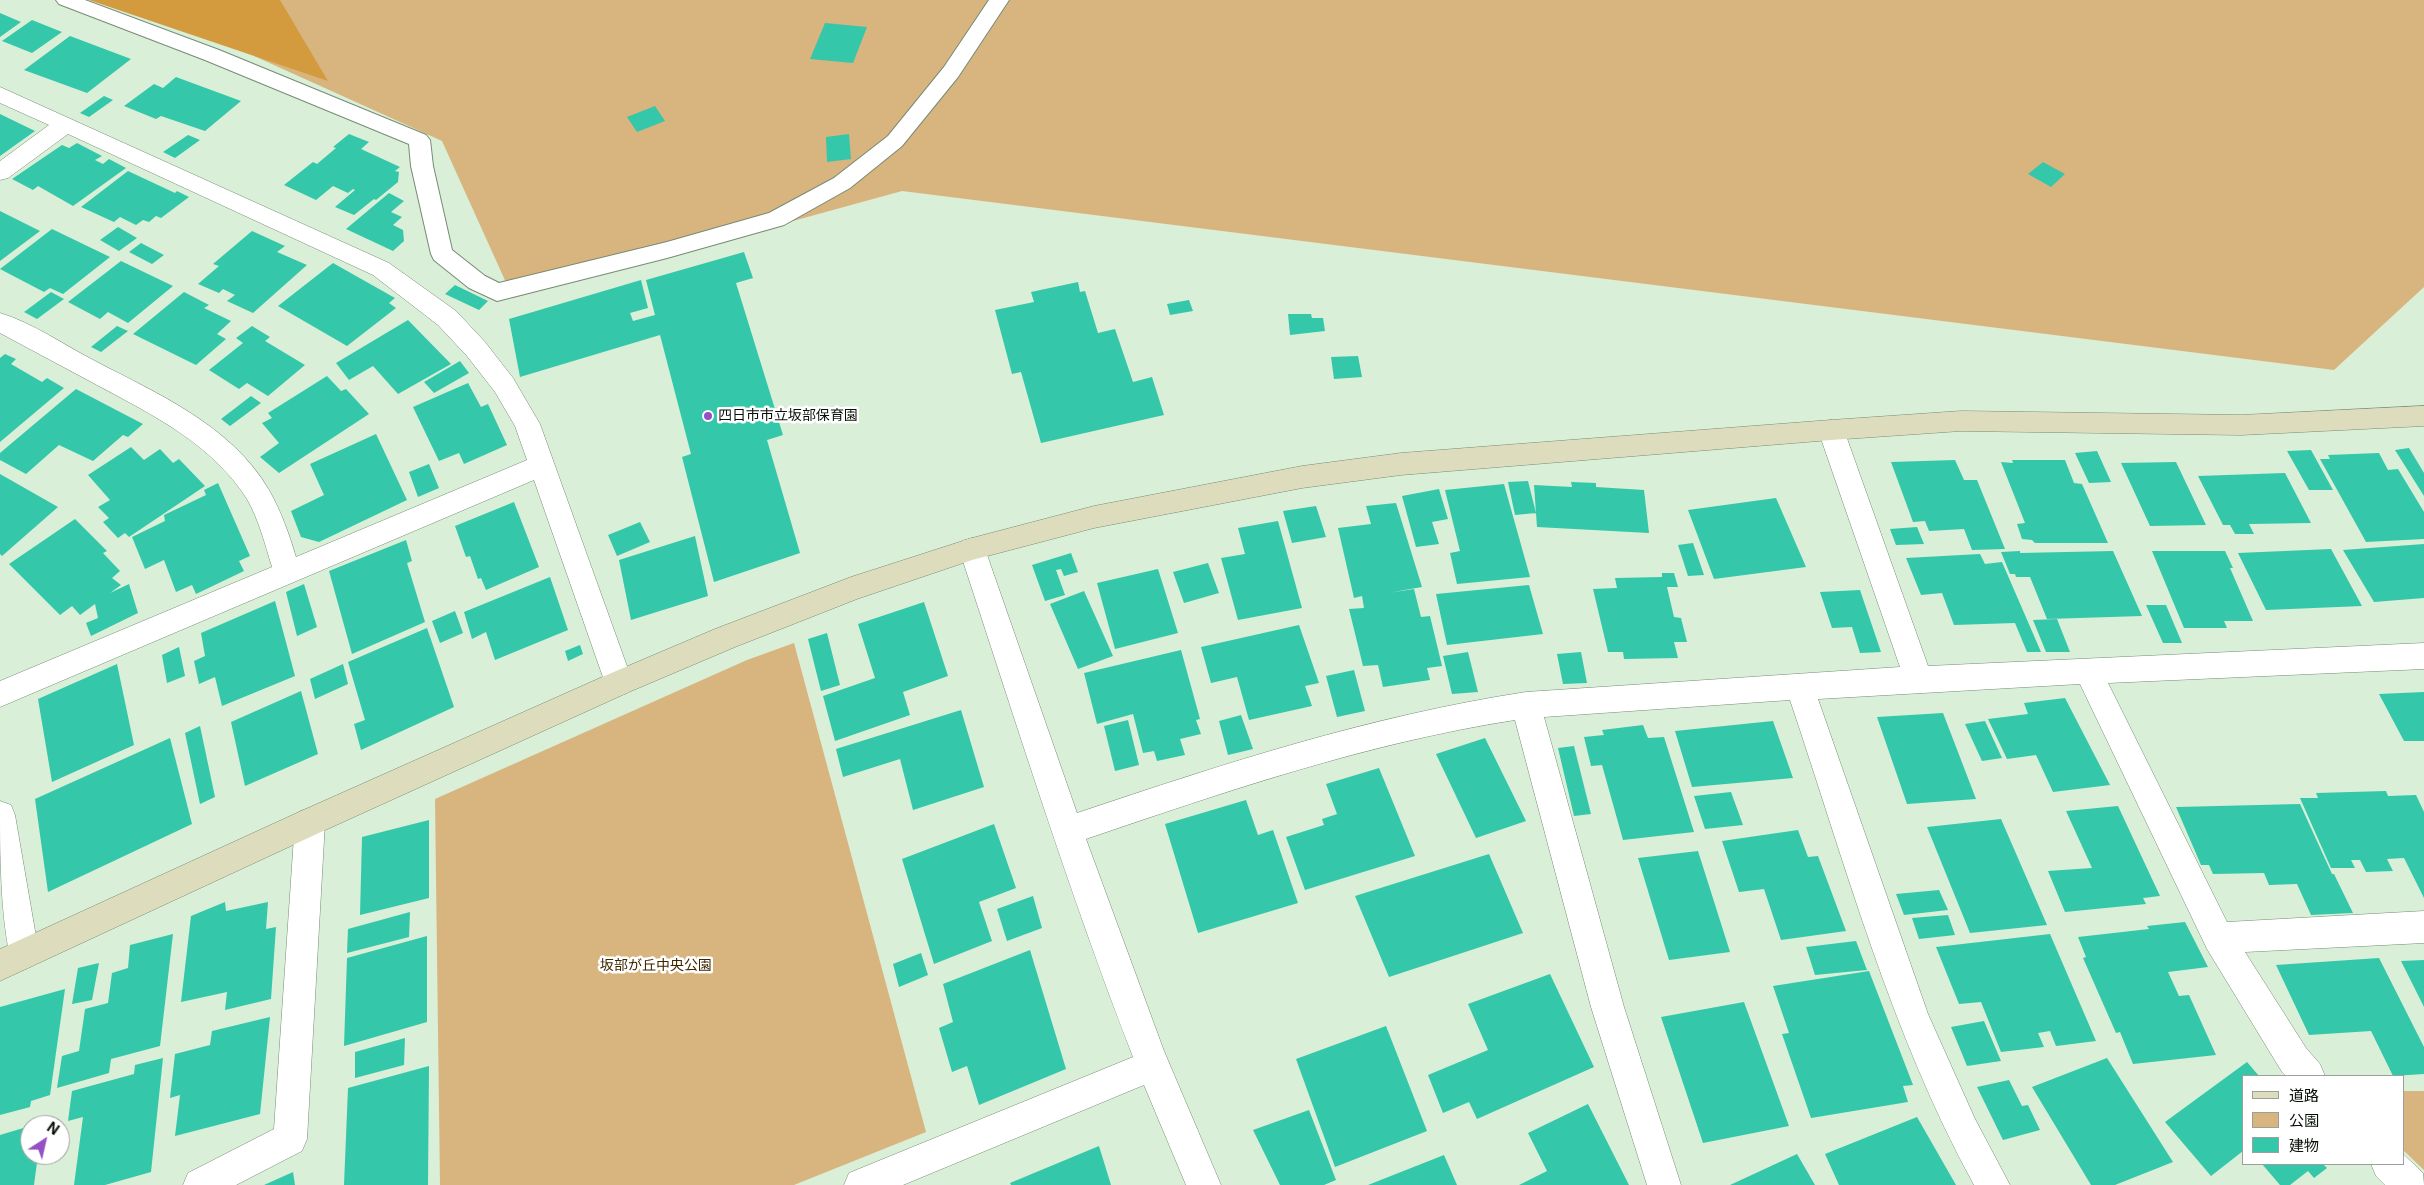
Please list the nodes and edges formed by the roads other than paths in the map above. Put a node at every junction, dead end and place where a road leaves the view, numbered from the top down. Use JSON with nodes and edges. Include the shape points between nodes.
{"nodes":[{"id":1,"x":66,"y":0,"type":"edge"},
{"id":2,"x":999,"y":0,"type":"edge"},
{"id":3,"x":0,"y":94,"type":"edge"},
{"id":4,"x":65,"y":125,"type":"junction"},
{"id":5,"x":0,"y":172,"type":"edge"},
{"id":6,"x":0,"y":322,"type":"edge"},
{"id":7,"x":2424,"y":416,"type":"edge"},
{"id":8,"x":1831,"y":430,"type":"junction"},
{"id":9,"x":542,"y":465,"type":"junction"},
{"id":10,"x":972,"y":550,"type":"junction"},
{"id":11,"x":287,"y":571,"type":"junction"},
{"id":12,"x":2424,"y":656,"type":"edge"},
{"id":13,"x":2088,"y":671,"type":"junction"},
{"id":14,"x":1918,"y":679,"type":"junction"},
{"id":15,"x":619,"y":683,"type":"junction"},
{"id":16,"x":1800,"y":687,"type":"junction"},
{"id":17,"x":0,"y":694,"type":"edge"},
{"id":18,"x":1526,"y":705,"type":"junction"},
{"id":19,"x":0,"y":815,"type":"edge"},
{"id":20,"x":310,"y":822,"type":"junction"},
{"id":21,"x":1068,"y":831,"type":"junction"},
{"id":22,"x":5,"y":875,"type":"edge"},
{"id":23,"x":2424,"y":927,"type":"edge"},
{"id":24,"x":2218,"y":938,"type":"junction"},
{"id":25,"x":12,"y":960,"type":"edge"},
{"id":26,"x":1151,"y":1066,"type":"junction"},
{"id":27,"x":2307,"y":1075,"type":"edge"},
{"id":28,"x":2389,"y":1165,"type":"edge"},
{"id":29,"x":200,"y":1185,"type":"edge"},
{"id":30,"x":861,"y":1185,"type":"edge"},
{"id":31,"x":1204,"y":1185,"type":"edge"},
{"id":32,"x":1664,"y":1185,"type":"edge"},
{"id":33,"x":1993,"y":1185,"type":"edge"},
{"id":34,"x":2411,"y":1185,"type":"edge"}],
"edges":[{"from":1,"to":2,"type":"lane","via":[[212,55],[419,140],[442,254],[477,282],[497,292],[668,250],[776,219],[842,183],[895,141],[950,72]]},
{"from":3,"to":4,"type":"street"},
{"from":4,"to":5,"type":"street"},
{"from":4,"to":9,"type":"street","via":[[336,247],[381,269],[413,290],[476,348],[504,385],[527,424]]},
{"from":6,"to":11,"type":"street","via":[[193,426],[241,469],[256,491]]},
{"from":7,"to":8,"type":"street","via":[[2241,425],[1961,421]]},
{"from":8,"to":10,"type":"street","via":[[1401,464],[1302,477],[1094,517]]},
{"from":8,"to":14,"type":"street"},
{"from":9,"to":11,"type":"street"},
{"from":9,"to":15,"type":"street"},
{"from":10,"to":15,"type":"street","via":[[851,589]]},
{"from":10,"to":21,"type":"street"},
{"from":11,"to":17,"type":"street"},
{"from":12,"to":13,"type":"street"},
{"from":13,"to":14,"type":"street"},
{"from":13,"to":24,"type":"street"},
{"from":14,"to":16,"type":"street"},
{"from":15,"to":20,"type":"street"},
{"from":16,"to":18,"type":"street"},
{"from":16,"to":33,"type":"street","via":[[1913,1018],[1964,1131]]},
{"from":18,"to":21,"type":"street","via":[[1457,715],[1262,765]]},
{"from":18,"to":32,"type":"street","via":[[1599,980]]},
{"from":19,"to":22,"type":"street"},
{"from":20,"to":25,"type":"street"},
{"from":20,"to":29,"type":"street","via":[[290,1140]]},
{"from":21,"to":26,"type":"street"},
{"from":22,"to":25,"type":"street"},
{"from":23,"to":24,"type":"street"},
{"from":24,"to":27,"type":"street","via":[[2294,1060]]},
{"from":26,"to":30,"type":"street"},
{"from":26,"to":31,"type":"street"},
{"from":28,"to":34,"type":"street"}]}
